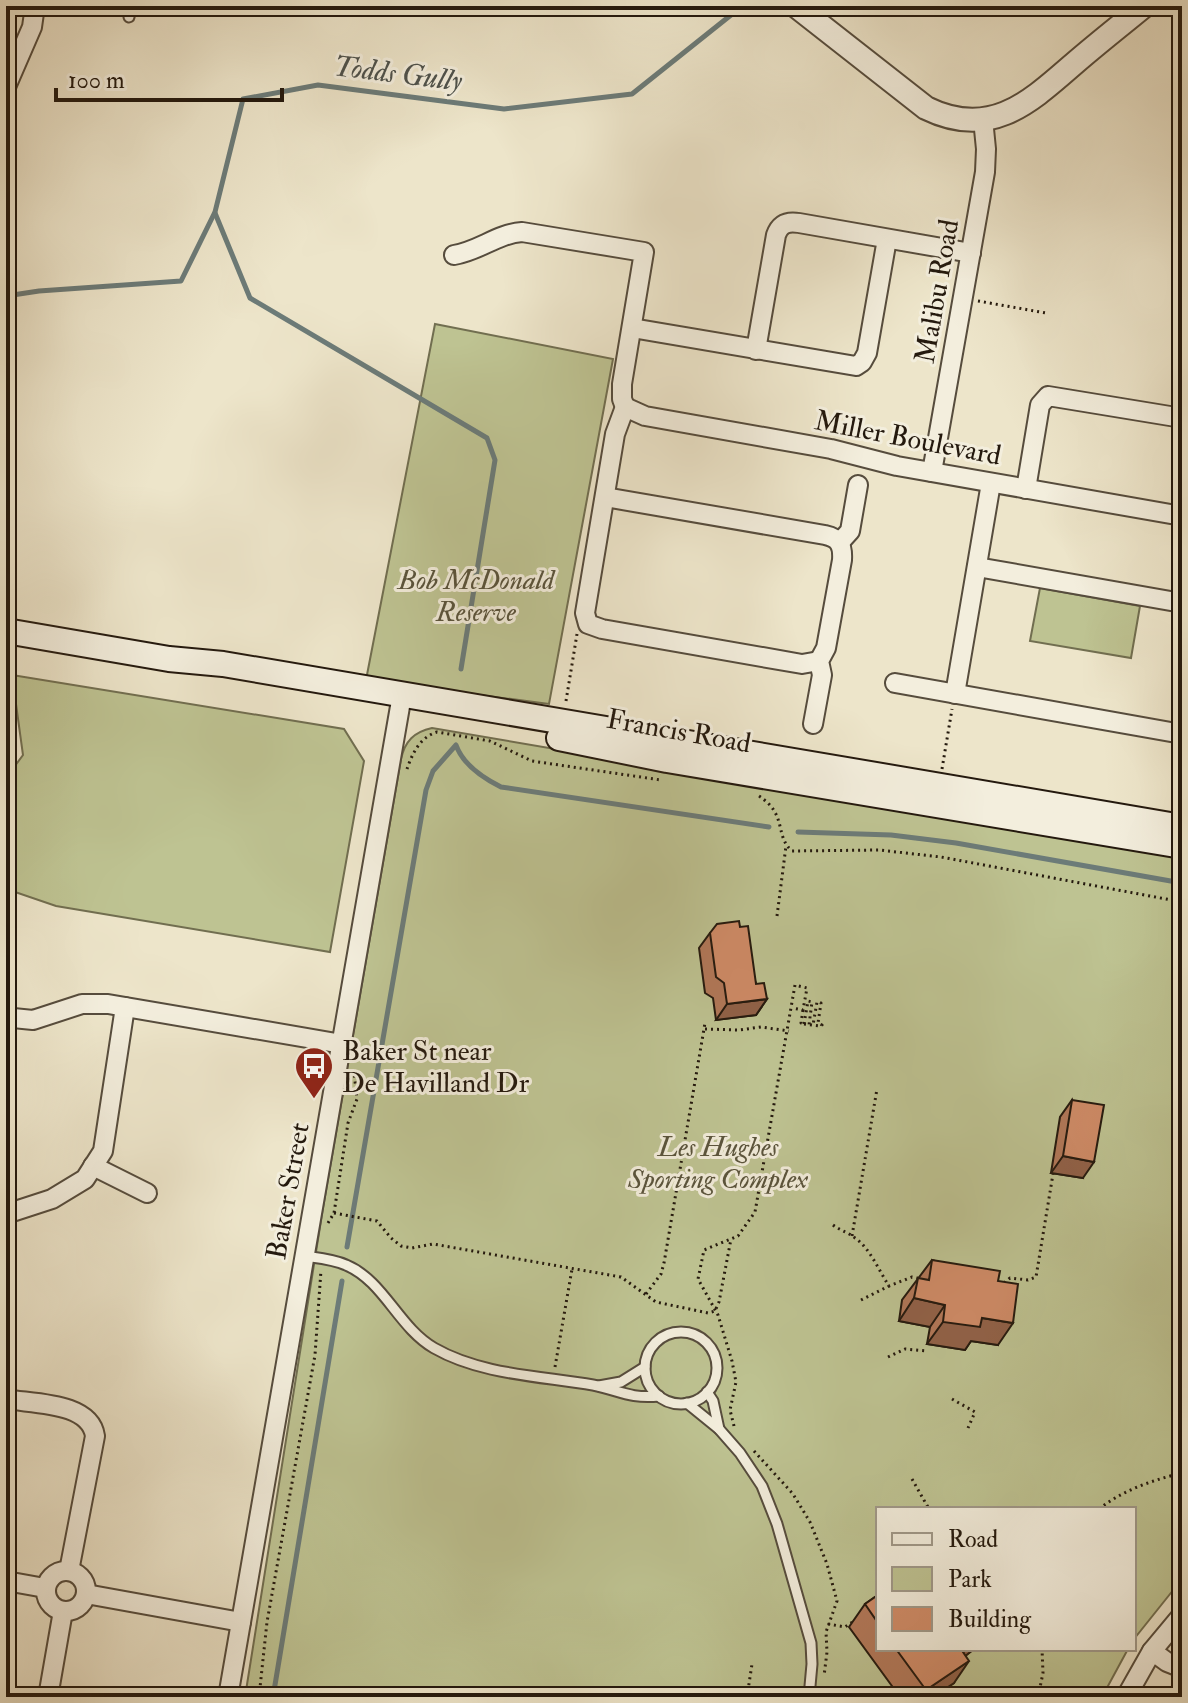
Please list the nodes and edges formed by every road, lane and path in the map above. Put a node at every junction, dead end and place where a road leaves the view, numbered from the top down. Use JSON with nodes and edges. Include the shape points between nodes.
{"nodes":[{"id":1,"x":35,"y":6,"type":"edge"},
{"id":2,"x":131,"y":6,"type":"edge"},
{"id":3,"x":796,"y":6,"type":"edge"},
{"id":4,"x":1144,"y":6,"type":"edge"},
{"id":5,"x":129,"y":17,"type":"dead end"},
{"id":6,"x":6,"y":87,"type":"edge"},
{"id":7,"x":983,"y":119,"type":"junction"},
{"id":8,"x":887,"y":239,"type":"junction"},
{"id":9,"x":971,"y":253,"type":"junction"},
{"id":10,"x":454,"y":255,"type":"dead end"},
{"id":11,"x":978,"y":301,"type":"dead end"},
{"id":12,"x":1046,"y":313,"type":"dead end"},
{"id":13,"x":632,"y":328,"type":"junction"},
{"id":14,"x":756,"y":350,"type":"junction"},
{"id":15,"x":625,"y":407,"type":"junction"},
{"id":16,"x":1182,"y":418,"type":"edge"},
{"id":17,"x":932,"y":472,"type":"junction"},
{"id":18,"x":991,"y":483,"type":"junction"},
{"id":19,"x":858,"y":485,"type":"dead end"},
{"id":20,"x":1026,"y":489,"type":"junction"},
{"id":21,"x":605,"y":497,"type":"junction"},
{"id":22,"x":1182,"y":516,"type":"edge"},
{"id":23,"x":840,"y":542,"type":"junction"},
{"id":24,"x":977,"y":567,"type":"junction"},
{"id":25,"x":1182,"y":603,"type":"edge"},
{"id":26,"x":586,"y":621,"type":"junction"},
{"id":27,"x":6,"y":631,"type":"edge"},
{"id":28,"x":819,"y":661,"type":"junction"},
{"id":29,"x":895,"y":683,"type":"dead end"},
{"id":30,"x":567,"y":693,"type":"dead end"},
{"id":31,"x":955,"y":694,"type":"junction"},
{"id":32,"x":401,"y":703,"type":"junction"},
{"id":33,"x":813,"y":724,"type":"dead end"},
{"id":34,"x":1182,"y":734,"type":"edge"},
{"id":35,"x":944,"y":760,"type":"dead end"},
{"id":36,"x":407,"y":771,"type":"dead end"},
{"id":37,"x":674,"y":782,"type":"dead end"},
{"id":38,"x":753,"y":794,"type":"dead end"},
{"id":39,"x":1182,"y":827,"type":"edge"},
{"id":40,"x":786,"y":846,"type":"junction"},
{"id":41,"x":1182,"y":846,"type":"edge"},
{"id":42,"x":1182,"y":902,"type":"edge"},
{"id":43,"x":777,"y":916,"type":"dead end"},
{"id":44,"x":125,"y":1007,"type":"junction"},
{"id":45,"x":792,"y":1008,"type":"junction"},
{"id":46,"x":803,"y":1010,"type":"junction"},
{"id":47,"x":6,"y":1021,"type":"edge"},
{"id":48,"x":705,"y":1023,"type":"dead end"},
{"id":49,"x":809,"y":1025,"type":"junction"},
{"id":50,"x":704,"y":1029,"type":"junction"},
{"id":51,"x":789,"y":1031,"type":"junction"},
{"id":52,"x":342,"y":1044,"type":"junction"},
{"id":53,"x":354,"y":1062,"type":"dead end"},
{"id":54,"x":877,"y":1089,"type":"dead end"},
{"id":55,"x":93,"y":1166,"type":"junction"},
{"id":56,"x":1053,"y":1174,"type":"dead end"},
{"id":57,"x":147,"y":1193,"type":"dead end"},
{"id":58,"x":334,"y":1213,"type":"junction"},
{"id":59,"x":6,"y":1214,"type":"edge"},
{"id":60,"x":327,"y":1225,"type":"dead end"},
{"id":61,"x":833,"y":1225,"type":"dead end"},
{"id":62,"x":852,"y":1236,"type":"junction"},
{"id":63,"x":731,"y":1239,"type":"junction"},
{"id":64,"x":313,"y":1257,"type":"junction"},
{"id":65,"x":572,"y":1269,"type":"junction"},
{"id":66,"x":926,"y":1279,"type":"edge"},
{"id":67,"x":889,"y":1286,"type":"junction"},
{"id":68,"x":1003,"y":1290,"type":"edge"},
{"id":69,"x":646,"y":1294,"type":"junction"},
{"id":70,"x":861,"y":1300,"type":"dead end"},
{"id":71,"x":715,"y":1311,"type":"junction"},
{"id":72,"x":927,"y":1351,"type":"dead end"},
{"id":73,"x":888,"y":1357,"type":"dead end"},
{"id":74,"x":645,"y":1367,"type":"junction"},
{"id":75,"x":553,"y":1379,"type":"junction"},
{"id":76,"x":599,"y":1386,"type":"junction"},
{"id":77,"x":707,"y":1392,"type":"junction"},
{"id":78,"x":659,"y":1396,"type":"junction"},
{"id":79,"x":6,"y":1399,"type":"edge"},
{"id":80,"x":952,"y":1399,"type":"dead end"},
{"id":81,"x":687,"y":1403,"type":"junction"},
{"id":82,"x":968,"y":1428,"type":"dead end"},
{"id":83,"x":719,"y":1429,"type":"junction"},
{"id":84,"x":737,"y":1432,"type":"dead end"},
{"id":85,"x":751,"y":1448,"type":"dead end"},
{"id":86,"x":1182,"y":1473,"type":"edge"},
{"id":87,"x":912,"y":1479,"type":"dead end"},
{"id":88,"x":928,"y":1507,"type":"edge"},
{"id":89,"x":1102,"y":1507,"type":"edge"},
{"id":90,"x":69,"y":1571,"type":"junction"},
{"id":91,"x":6,"y":1581,"type":"edge"},
{"id":92,"x":45,"y":1588,"type":"junction"},
{"id":93,"x":86,"y":1594,"type":"junction"},
{"id":94,"x":63,"y":1611,"type":"junction"},
{"id":95,"x":863,"y":1614,"type":"edge"},
{"id":96,"x":1182,"y":1615,"type":"edge"},
{"id":97,"x":241,"y":1622,"type":"junction"},
{"id":98,"x":828,"y":1624,"type":"junction"},
{"id":99,"x":1042,"y":1651,"type":"edge"},
{"id":100,"x":1152,"y":1651,"type":"junction"},
{"id":101,"x":752,"y":1664,"type":"dead end"},
{"id":102,"x":1182,"y":1668,"type":"edge"},
{"id":103,"x":823,"y":1686,"type":"dead end"},
{"id":104,"x":48,"y":1697,"type":"edge"},
{"id":105,"x":228,"y":1697,"type":"edge"},
{"id":106,"x":259,"y":1697,"type":"edge"},
{"id":107,"x":747,"y":1697,"type":"edge"},
{"id":108,"x":809,"y":1697,"type":"edge"},
{"id":109,"x":1038,"y":1697,"type":"edge"},
{"id":110,"x":1126,"y":1697,"type":"edge"}],
"edges":[{"from":1,"to":6,"type":"street","via":[[32,27]]},
{"from":2,"to":5,"type":"lane"},
{"from":3,"to":7,"type":"street","via":[[926,108]]},
{"from":4,"to":7,"type":"street","via":[[1019,109]]},
{"from":7,"to":9,"type":"street","name":"Malibu Road","via":[[985,172]]},
{"from":8,"to":9,"type":"street"},
{"from":8,"to":14,"type":"street","via":[[862,362],[847,365]]},
{"from":8,"to":14,"type":"street","via":[[793,222],[782,225]]},
{"from":9,"to":17,"type":"street","name":"Malibu Road"},
{"from":10,"to":13,"type":"street","via":[[522,232],[644,252]]},
{"from":11,"to":12,"type":"path"},
{"from":13,"to":14,"type":"street"},
{"from":13,"to":15,"type":"street","via":[[621,390]]},
{"from":15,"to":17,"type":"street","name":"Miller Boulevard","via":[[645,416]]},
{"from":15,"to":21,"type":"street","via":[[616,428]]},
{"from":16,"to":20,"type":"street","via":[[1048,396],[1040,405]]},
{"from":17,"to":18,"type":"street","name":"Miller Boulevard"},
{"from":18,"to":20,"type":"street","name":"Miller Boulevard"},
{"from":18,"to":24,"type":"street"},
{"from":19,"to":23,"type":"street","via":[[850,531]]},
{"from":20,"to":22,"type":"street","name":"Miller Boulevard"},
{"from":21,"to":23,"type":"street","via":[[825,535]]},
{"from":21,"to":26,"type":"street"},
{"from":23,"to":28,"type":"street","via":[[842,560]]},
{"from":24,"to":25,"type":"street"},
{"from":24,"to":31,"type":"street"},
{"from":26,"to":28,"type":"street","via":[[597,628],[802,664]]},
{"from":26,"to":30,"type":"path","via":[[578,631]]},
{"from":27,"to":32,"type":"main road","name":"Francis Road","via":[[169,659],[292,692]]},
{"from":28,"to":33,"type":"street","via":[[822,675]]},
{"from":29,"to":31,"type":"street"},
{"from":31,"to":34,"type":"street"},
{"from":31,"to":35,"type":"path"},
{"from":32,"to":39,"type":"main road","name":"Francis Road"},
{"from":32,"to":41,"type":"main road","name":"Francis Road","via":[[835,789]]},
{"from":32,"to":52,"type":"street","name":"Baker Street"},
{"from":36,"to":37,"type":"path","via":[[418,746],[437,732],[490,741],[532,761]]},
{"from":38,"to":40,"type":"path","via":[[777,812]]},
{"from":40,"to":42,"type":"path","via":[[795,851],[879,850],[941,857]]},
{"from":40,"to":43,"type":"path"},
{"from":44,"to":47,"type":"street","via":[[82,1004],[33,1020]]},
{"from":44,"to":52,"type":"street"},
{"from":44,"to":55,"type":"street","via":[[103,1151]]},
{"from":45,"to":46,"type":"path"},
{"from":45,"to":46,"type":"path","via":[[795,985],[807,988]]},
{"from":45,"to":51,"type":"path"},
{"from":46,"to":49,"type":"path","via":[[801,1023]]},
{"from":48,"to":50,"type":"path"},
{"from":49,"to":49,"type":"path","via":[[808,1001],[812,1002]]},
{"from":49,"to":49,"type":"path","via":[[817,1002],[821,1003],[818,1023],[824,1025]]},
{"from":50,"to":51,"type":"path"},
{"from":50,"to":69,"type":"path","via":[[664,1263]]},
{"from":51,"to":63,"type":"path","via":[[755,1212]]},
{"from":52,"to":64,"type":"street","name":"Baker Street"},
{"from":53,"to":58,"type":"path","via":[[357,1099],[348,1123]]},
{"from":54,"to":62,"type":"path"},
{"from":55,"to":57,"type":"street"},
{"from":55,"to":59,"type":"street","via":[[85,1179],[52,1199]]},
{"from":56,"to":68,"type":"path","via":[[1036,1277],[1007,1279]]},
{"from":58,"to":60,"type":"path"},
{"from":58,"to":65,"type":"path","via":[[382,1224],[406,1247],[433,1244]]},
{"from":61,"to":62,"type":"path"},
{"from":62,"to":67,"type":"path"},
{"from":63,"to":71,"type":"path"},
{"from":63,"to":71,"type":"path","via":[[704,1250],[698,1279]]},
{"from":64,"to":75,"type":"lane","via":[[362,1274],[434,1348],[474,1364]]},
{"from":64,"to":97,"type":"street","name":"Baker Street"},
{"from":64,"to":106,"type":"path","via":[[315,1355],[269,1608]]},
{"from":65,"to":69,"type":"path","via":[[621,1277]]},
{"from":65,"to":75,"type":"path"},
{"from":66,"to":67,"type":"path","via":[[912,1277]]},
{"from":67,"to":70,"type":"path"},
{"from":69,"to":71,"type":"path","via":[[663,1305]]},
{"from":71,"to":84,"type":"path","via":[[734,1370],[730,1410]]},
{"from":72,"to":73,"type":"path","via":[[909,1348]]},
{"from":74,"to":76,"type":"lane","via":[[621,1382]]},
{"from":74,"to":77,"type":"lane","via":[[650,1349],[662,1337],[692,1333],[709,1345],[717,1363]]},
{"from":74,"to":78,"type":"lane"},
{"from":75,"to":76,"type":"lane"},
{"from":76,"to":78,"type":"lane"},
{"from":77,"to":81,"type":"lane"},
{"from":77,"to":83,"type":"lane"},
{"from":78,"to":81,"type":"lane"},
{"from":79,"to":90,"type":"street","via":[[76,1410],[94,1428]]},
{"from":80,"to":82,"type":"path","via":[[975,1412]]},
{"from":81,"to":83,"type":"lane"},
{"from":83,"to":108,"type":"lane","via":[[771,1505],[810,1634]]},
{"from":85,"to":98,"type":"path","via":[[789,1487],[819,1543],[836,1594]]},
{"from":86,"to":89,"type":"path","via":[[1154,1479]]},
{"from":87,"to":88,"type":"path"},
{"from":90,"to":92,"type":"street","via":[[51,1577]]},
{"from":90,"to":93,"type":"street","via":[[81,1577]]},
{"from":91,"to":92,"type":"street"},
{"from":92,"to":94,"type":"street","via":[[52,1606]]},
{"from":93,"to":94,"type":"street","via":[[75,1609]]},
{"from":93,"to":97,"type":"street"},
{"from":94,"to":104,"type":"street"},
{"from":95,"to":98,"type":"path","via":[[845,1627]]},
{"from":96,"to":100,"type":"street"},
{"from":97,"to":105,"type":"street","name":"Baker Street"},
{"from":98,"to":103,"type":"path"},
{"from":99,"to":109,"type":"path"},
{"from":100,"to":102,"type":"street"},
{"from":100,"to":110,"type":"street"},
{"from":101,"to":107,"type":"path"}]}
